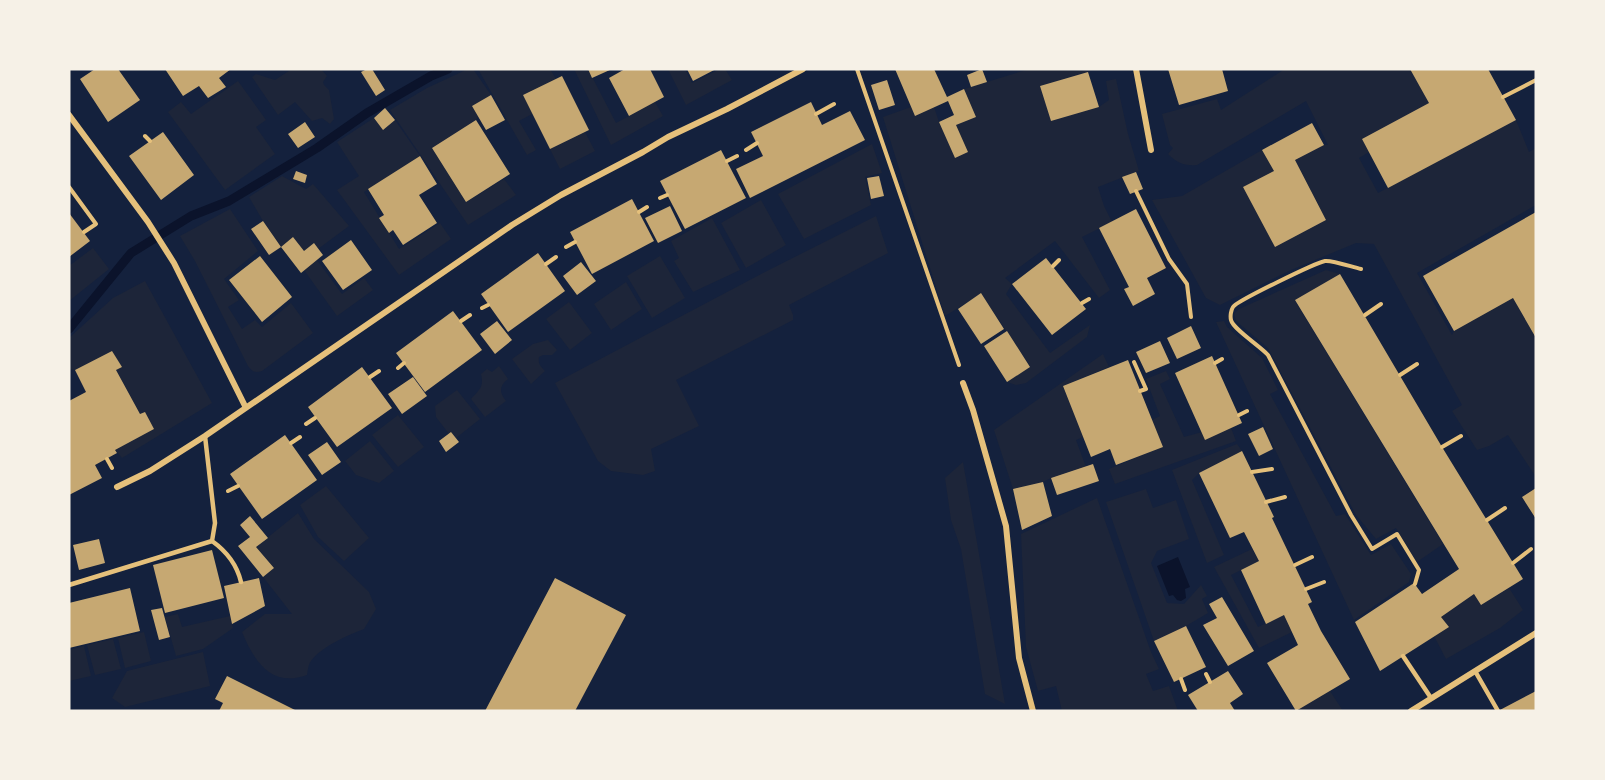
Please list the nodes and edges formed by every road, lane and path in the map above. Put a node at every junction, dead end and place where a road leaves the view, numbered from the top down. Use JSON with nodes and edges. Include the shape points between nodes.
{"nodes":[{"id":1,"x":803,"y":69,"type":"edge"},
{"id":2,"x":857,"y":69,"type":"edge"},
{"id":3,"x":1136,"y":69,"type":"edge"},
{"id":4,"x":1536,"y":80,"type":"edge"},
{"id":5,"x":1503,"y":97,"type":"dead end"},
{"id":6,"x":834,"y":104,"type":"dead end"},
{"id":7,"x":816,"y":114,"type":"dead end"},
{"id":8,"x":69,"y":115,"type":"edge"},
{"id":9,"x":145,"y":136,"type":"dead end"},
{"id":10,"x":150,"y":141,"type":"dead end"},
{"id":11,"x":757,"y":143,"type":"dead end"},
{"id":12,"x":746,"y":150,"type":"dead end"},
{"id":13,"x":1151,"y":150,"type":"dead end"},
{"id":14,"x":737,"y":156,"type":"dead end"},
{"id":15,"x":727,"y":161,"type":"dead end"},
{"id":16,"x":69,"y":187,"type":"edge"},
{"id":17,"x":1136,"y":192,"type":"dead end"},
{"id":18,"x":75,"y":195,"type":"junction"},
{"id":19,"x":667,"y":195,"type":"dead end"},
{"id":20,"x":660,"y":198,"type":"dead end"},
{"id":21,"x":69,"y":199,"type":"edge"},
{"id":22,"x":647,"y":207,"type":"dead end"},
{"id":23,"x":1145,"y":211,"type":"junction"},
{"id":24,"x":639,"y":212,"type":"dead end"},
{"id":25,"x":1139,"y":214,"type":"dead end"},
{"id":26,"x":84,"y":232,"type":"dead end"},
{"id":27,"x":575,"y":242,"type":"dead end"},
{"id":28,"x":566,"y":247,"type":"dead end"},
{"id":29,"x":556,"y":257,"type":"dead end"},
{"id":30,"x":1059,"y":260,"type":"dead end"},
{"id":31,"x":1169,"y":260,"type":"junction"},
{"id":32,"x":1163,"y":262,"type":"dead end"},
{"id":33,"x":546,"y":264,"type":"dead end"},
{"id":34,"x":1053,"y":266,"type":"dead end"},
{"id":35,"x":1361,"y":269,"type":"dead end"},
{"id":36,"x":1089,"y":299,"type":"dead end"},
{"id":37,"x":1082,"y":303,"type":"dead end"},
{"id":38,"x":1382,"y":304,"type":"dead end"},
{"id":39,"x":488,"y":305,"type":"dead end"},
{"id":40,"x":482,"y":308,"type":"dead end"},
{"id":41,"x":470,"y":315,"type":"dead end"},
{"id":42,"x":1365,"y":315,"type":"dead end"},
{"id":43,"x":1191,"y":317,"type":"dead end"},
{"id":44,"x":461,"y":321,"type":"dead end"},
{"id":45,"x":1222,"y":359,"type":"dead end"},
{"id":46,"x":1134,"y":362,"type":"dead end"},
{"id":47,"x":404,"y":363,"type":"dead end"},
{"id":48,"x":1215,"y":363,"type":"dead end"},
{"id":49,"x":1417,"y":364,"type":"dead end"},
{"id":50,"x":398,"y":368,"type":"dead end"},
{"id":51,"x":379,"y":371,"type":"dead end"},
{"id":52,"x":1400,"y":375,"type":"dead end"},
{"id":53,"x":370,"y":377,"type":"dead end"},
{"id":54,"x":963,"y":384,"type":"joint"},
{"id":55,"x":1140,"y":391,"type":"dead end"},
{"id":56,"x":246,"y":406,"type":"junction"},
{"id":57,"x":1246,"y":411,"type":"dead end"},
{"id":58,"x":1239,"y":415,"type":"dead end"},
{"id":59,"x":315,"y":418,"type":"dead end"},
{"id":60,"x":306,"y":424,"type":"dead end"},
{"id":61,"x":205,"y":435,"type":"junction"},
{"id":62,"x":1461,"y":436,"type":"dead end"},
{"id":63,"x":300,"y":437,"type":"dead end"},
{"id":64,"x":291,"y":443,"type":"dead end"},
{"id":65,"x":1442,"y":447,"type":"dead end"},
{"id":66,"x":107,"y":459,"type":"dead end"},
{"id":67,"x":112,"y":468,"type":"dead end"},
{"id":68,"x":1272,"y":469,"type":"dead end"},
{"id":69,"x":1252,"y":472,"type":"dead end"},
{"id":70,"x":238,"y":486,"type":"dead end"},
{"id":71,"x":117,"y":487,"type":"dead end"},
{"id":72,"x":228,"y":491,"type":"dead end"},
{"id":73,"x":1285,"y":497,"type":"dead end"},
{"id":74,"x":1266,"y":502,"type":"dead end"},
{"id":75,"x":1505,"y":508,"type":"dead end"},
{"id":76,"x":1487,"y":520,"type":"dead end"},
{"id":77,"x":212,"y":541,"type":"junction"},
{"id":78,"x":1531,"y":549,"type":"dead end"},
{"id":79,"x":1312,"y":557,"type":"dead end"},
{"id":80,"x":1513,"y":563,"type":"dead end"},
{"id":81,"x":1295,"y":565,"type":"dead end"},
{"id":82,"x":241,"y":582,"type":"dead end"},
{"id":83,"x":1324,"y":582,"type":"dead end"},
{"id":84,"x":1415,"y":584,"type":"dead end"},
{"id":85,"x":69,"y":585,"type":"edge"},
{"id":86,"x":1306,"y":589,"type":"dead end"},
{"id":87,"x":1536,"y":633,"type":"edge"},
{"id":88,"x":1403,"y":656,"type":"dead end"},
{"id":89,"x":1475,"y":671,"type":"junction"},
{"id":90,"x":1206,"y":674,"type":"dead end"},
{"id":91,"x":1181,"y":680,"type":"dead end"},
{"id":92,"x":1210,"y":682,"type":"dead end"},
{"id":93,"x":1185,"y":690,"type":"dead end"},
{"id":94,"x":1431,"y":698,"type":"junction"},
{"id":95,"x":1033,"y":711,"type":"edge"},
{"id":96,"x":1411,"y":711,"type":"edge"},
{"id":97,"x":1498,"y":711,"type":"edge"}],
"edges":[{"from":1,"to":56,"type":"street","via":[[668,137],[512,225]]},
{"from":2,"to":54,"type":"path"},
{"from":3,"to":13,"type":"street"},
{"from":4,"to":5,"type":"path"},
{"from":6,"to":7,"type":"path"},
{"from":8,"to":56,"type":"street","via":[[174,263]]},
{"from":9,"to":10,"type":"path"},
{"from":11,"to":12,"type":"path"},
{"from":14,"to":15,"type":"path"},
{"from":16,"to":18,"type":"path"},
{"from":17,"to":23,"type":"path"},
{"from":18,"to":21,"type":"path"},
{"from":18,"to":26,"type":"path","via":[[96,224]]},
{"from":19,"to":20,"type":"path"},
{"from":22,"to":24,"type":"path"},
{"from":23,"to":25,"type":"path"},
{"from":23,"to":31,"type":"path"},
{"from":27,"to":28,"type":"path"},
{"from":29,"to":33,"type":"path"},
{"from":30,"to":34,"type":"path"},
{"from":31,"to":32,"type":"path"},
{"from":31,"to":43,"type":"path","via":[[1187,284]]},
{"from":35,"to":84,"type":"path","via":[[1326,261],[1235,304],[1230,317],[1236,328],[1268,355],[1372,549],[1397,534],[1419,570]]},
{"from":36,"to":37,"type":"path"},
{"from":38,"to":42,"type":"path"},
{"from":39,"to":40,"type":"path"},
{"from":41,"to":44,"type":"path"},
{"from":45,"to":48,"type":"path"},
{"from":46,"to":55,"type":"path","via":[[1146,389]]},
{"from":47,"to":50,"type":"path"},
{"from":49,"to":52,"type":"path"},
{"from":51,"to":53,"type":"path"},
{"from":54,"to":95,"type":"street","via":[[1006,526],[1019,658]]},
{"from":56,"to":61,"type":"street"},
{"from":57,"to":58,"type":"path"},
{"from":59,"to":60,"type":"path"},
{"from":61,"to":71,"type":"street","via":[[150,471]]},
{"from":61,"to":77,"type":"lane","via":[[215,523]]},
{"from":62,"to":65,"type":"path"},
{"from":63,"to":64,"type":"path"},
{"from":66,"to":67,"type":"path"},
{"from":68,"to":69,"type":"path"},
{"from":70,"to":72,"type":"path"},
{"from":73,"to":74,"type":"path"},
{"from":75,"to":76,"type":"path"},
{"from":77,"to":82,"type":"lane","via":[[229,557]]},
{"from":77,"to":85,"type":"lane"},
{"from":78,"to":80,"type":"path"},
{"from":79,"to":81,"type":"path"},
{"from":83,"to":86,"type":"path"},
{"from":87,"to":89,"type":"street"},
{"from":88,"to":94,"type":"lane"},
{"from":89,"to":94,"type":"street"},
{"from":89,"to":97,"type":"lane"},
{"from":90,"to":92,"type":"path"},
{"from":91,"to":93,"type":"path"},
{"from":94,"to":96,"type":"street"}]}
